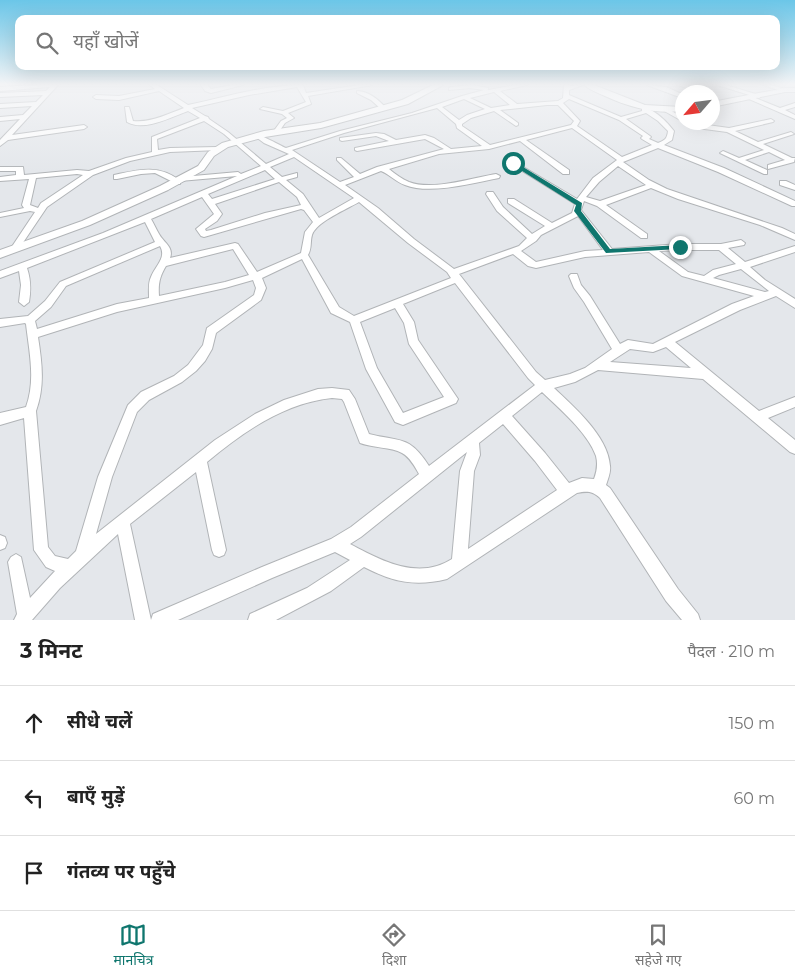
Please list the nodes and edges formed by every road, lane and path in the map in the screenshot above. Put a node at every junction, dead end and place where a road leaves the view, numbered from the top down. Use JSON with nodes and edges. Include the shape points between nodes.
{"nodes":[{"id":1,"x":28,"y":114,"type":"edge"},
{"id":2,"x":128,"y":114,"type":"edge"},
{"id":3,"x":171,"y":114,"type":"edge"},
{"id":4,"x":199,"y":114,"type":"edge"},
{"id":5,"x":285,"y":114,"type":"edge"},
{"id":6,"x":361,"y":114,"type":"edge"},
{"id":7,"x":409,"y":114,"type":"edge"},
{"id":8,"x":448,"y":114,"type":"edge"},
{"id":9,"x":478,"y":114,"type":"edge"},
{"id":10,"x":499,"y":114,"type":"edge"},
{"id":11,"x":570,"y":114,"type":"edge"},
{"id":12,"x":610,"y":114,"type":"edge"},
{"id":13,"x":636,"y":114,"type":"edge"},
{"id":14,"x":652,"y":114,"type":"edge"},
{"id":15,"x":25,"y":117,"type":"junction"},
{"id":16,"x":206,"y":118,"type":"junction"},
{"id":17,"x":0,"y":119,"type":"edge"},
{"id":18,"x":621,"y":120,"type":"junction"},
{"id":19,"x":771,"y":121,"type":"dead end"},
{"id":20,"x":459,"y":123,"type":"junction"},
{"id":21,"x":516,"y":124,"type":"dead end"},
{"id":22,"x":573,"y":126,"type":"junction"},
{"id":23,"x":84,"y":127,"type":"dead end"},
{"id":24,"x":720,"y":129,"type":"edge"},
{"id":25,"x":729,"y":130,"type":"junction"},
{"id":26,"x":276,"y":132,"type":"junction"},
{"id":27,"x":791,"y":134,"type":"dead end"},
{"id":28,"x":5,"y":135,"type":"edge"},
{"id":29,"x":258,"y":136,"type":"junction"},
{"id":30,"x":342,"y":139,"type":"dead end"},
{"id":31,"x":522,"y":140,"type":"junction"},
{"id":32,"x":236,"y":142,"type":"junction"},
{"id":33,"x":394,"y":142,"type":"junction"},
{"id":34,"x":0,"y":144,"type":"edge"},
{"id":35,"x":757,"y":144,"type":"junction"},
{"id":36,"x":662,"y":145,"type":"junction"},
{"id":37,"x":489,"y":148,"type":"junction"},
{"id":38,"x":357,"y":149,"type":"dead end"},
{"id":39,"x":216,"y":150,"type":"junction"},
{"id":40,"x":449,"y":150,"type":"junction"},
{"id":41,"x":770,"y":150,"type":"junction"},
{"id":42,"x":291,"y":152,"type":"junction"},
{"id":43,"x":155,"y":153,"type":"junction"},
{"id":44,"x":723,"y":153,"type":"dead end"},
{"id":45,"x":339,"y":159,"type":"dead end"},
{"id":46,"x":793,"y":160,"type":"edge"},
{"id":47,"x":619,"y":161,"type":"junction"},
{"id":48,"x":742,"y":162,"type":"junction"},
{"id":49,"x":513,"y":163,"type":"dead end"},
{"id":50,"x":264,"y":166,"type":"junction"},
{"id":51,"x":771,"y":167,"type":"dead end"},
{"id":52,"x":0,"y":169,"type":"edge"},
{"id":53,"x":382,"y":169,"type":"junction"},
{"id":54,"x":721,"y":170,"type":"junction"},
{"id":55,"x":566,"y":172,"type":"dead end"},
{"id":56,"x":764,"y":172,"type":"dead end"},
{"id":57,"x":90,"y":173,"type":"junction"},
{"id":58,"x":247,"y":174,"type":"junction"},
{"id":59,"x":294,"y":175,"type":"dead end"},
{"id":60,"x":496,"y":176,"type":"dead end"},
{"id":61,"x":33,"y":177,"type":"junction"},
{"id":62,"x":117,"y":177,"type":"dead end"},
{"id":63,"x":359,"y":177,"type":"junction"},
{"id":64,"x":20,"y":178,"type":"junction"},
{"id":65,"x":0,"y":179,"type":"edge"},
{"id":66,"x":280,"y":179,"type":"junction"},
{"id":67,"x":179,"y":183,"type":"junction"},
{"id":68,"x":784,"y":183,"type":"dead end"},
{"id":69,"x":339,"y":184,"type":"junction"},
{"id":70,"x":649,"y":186,"type":"junction"},
{"id":71,"x":795,"y":188,"type":"edge"},
{"id":72,"x":204,"y":193,"type":"junction"},
{"id":73,"x":490,"y":194,"type":"dead end"},
{"id":74,"x":661,"y":196,"type":"dead end"},
{"id":75,"x":358,"y":199,"type":"junction"},
{"id":76,"x":511,"y":201,"type":"dead end"},
{"id":77,"x":212,"y":202,"type":"junction"},
{"id":78,"x":580,"y":204,"type":"junction"},
{"id":79,"x":600,"y":204,"type":"junction"},
{"id":80,"x":795,"y":204,"type":"edge"},
{"id":81,"x":306,"y":208,"type":"junction"},
{"id":82,"x":30,"y":209,"type":"junction"},
{"id":83,"x":40,"y":211,"type":"junction"},
{"id":84,"x":1,"y":217,"type":"edge"},
{"id":85,"x":147,"y":218,"type":"junction"},
{"id":86,"x":318,"y":223,"type":"junction"},
{"id":87,"x":551,"y":226,"type":"junction"},
{"id":88,"x":644,"y":236,"type":"dead end"},
{"id":89,"x":795,"y":237,"type":"edge"},
{"id":90,"x":533,"y":239,"type":"junction"},
{"id":91,"x":160,"y":243,"type":"junction"},
{"id":92,"x":741,"y":243,"type":"dead end"},
{"id":93,"x":720,"y":247,"type":"junction"},
{"id":94,"x":15,"y":248,"type":"junction"},
{"id":95,"x":650,"y":249,"type":"junction"},
{"id":96,"x":795,"y":249,"type":"edge"},
{"id":97,"x":515,"y":251,"type":"junction"},
{"id":98,"x":608,"y":251,"type":"junction"},
{"id":99,"x":0,"y":254,"type":"edge"},
{"id":100,"x":304,"y":255,"type":"junction"},
{"id":101,"x":164,"y":263,"type":"junction"},
{"id":102,"x":742,"y":266,"type":"junction"},
{"id":103,"x":22,"y":268,"type":"junction"},
{"id":104,"x":0,"y":275,"type":"edge"},
{"id":105,"x":255,"y":276,"type":"junction"},
{"id":106,"x":455,"y":276,"type":"junction"},
{"id":107,"x":574,"y":276,"type":"dead end"},
{"id":108,"x":706,"y":279,"type":"junction"},
{"id":109,"x":776,"y":292,"type":"junction"},
{"id":110,"x":765,"y":296,"type":"junction"},
{"id":111,"x":152,"y":300,"type":"junction"},
{"id":112,"x":24,"y":302,"type":"dead end"},
{"id":113,"x":397,"y":303,"type":"junction"},
{"id":114,"x":795,"y":304,"type":"edge"},
{"id":115,"x":142,"y":311,"type":"dead end"},
{"id":116,"x":30,"y":320,"type":"junction"},
{"id":117,"x":354,"y":320,"type":"junction"},
{"id":118,"x":0,"y":323,"type":"edge"},
{"id":119,"x":32,"y":335,"type":"junction"},
{"id":120,"x":666,"y":342,"type":"junction"},
{"id":121,"x":618,"y":350,"type":"junction"},
{"id":122,"x":599,"y":366,"type":"junction"},
{"id":123,"x":704,"y":374,"type":"junction"},
{"id":124,"x":543,"y":385,"type":"junction"},
{"id":125,"x":795,"y":402,"type":"edge"},
{"id":126,"x":30,"y":411,"type":"junction"},
{"id":127,"x":503,"y":415,"type":"junction"},
{"id":128,"x":757,"y":417,"type":"junction"},
{"id":129,"x":0,"y":419,"type":"edge"},
{"id":130,"x":472,"y":440,"type":"junction"},
{"id":131,"x":795,"y":448,"type":"edge"},
{"id":132,"x":200,"y":460,"type":"junction"},
{"id":133,"x":427,"y":474,"type":"junction"},
{"id":134,"x":599,"y":488,"type":"junction"},
{"id":135,"x":567,"y":492,"type":"junction"},
{"id":136,"x":123,"y":523,"type":"junction"},
{"id":137,"x":336,"y":544,"type":"junction"},
{"id":138,"x":219,"y":550,"type":"dead end"},
{"id":139,"x":364,"y":558,"type":"junction"},
{"id":140,"x":16,"y":562,"type":"dead end"},
{"id":141,"x":76,"y":562,"type":"junction"},
{"id":142,"x":459,"y":563,"type":"junction"},
{"id":143,"x":24,"y":618,"type":"edge"},
{"id":144,"x":143,"y":620,"type":"edge"},
{"id":145,"x":159,"y":620,"type":"edge"},
{"id":146,"x":256,"y":620,"type":"edge"},
{"id":147,"x":692,"y":620,"type":"edge"}],
"edges":[{"from":1,"to":15,"type":"street"},
{"from":2,"to":3,"type":"street","via":[[134,124]]},
{"from":4,"to":16,"type":"street"},
{"from":5,"to":26,"type":"street","via":[[291,118],[283,122]]},
{"from":6,"to":26,"type":"main road"},
{"from":7,"to":42,"type":"street","via":[[342,132]]},
{"from":8,"to":20,"type":"street"},
{"from":9,"to":20,"type":"street"},
{"from":10,"to":21,"type":"street"},
{"from":11,"to":22,"type":"street","via":[[577,121]]},
{"from":12,"to":18,"type":"street"},
{"from":13,"to":18,"type":"street"},
{"from":14,"to":36,"type":"street","via":[[672,134]]},
{"from":15,"to":17,"type":"street"},
{"from":15,"to":28,"type":"street"},
{"from":16,"to":32,"type":"street"},
{"from":16,"to":43,"type":"street","via":[[154,138]]},
{"from":18,"to":36,"type":"street"},
{"from":19,"to":25,"type":"street"},
{"from":20,"to":37,"type":"street","via":[[459,127]]},
{"from":22,"to":31,"type":"street"},
{"from":22,"to":47,"type":"street"},
{"from":23,"to":28,"type":"street"},
{"from":24,"to":25,"type":"street"},
{"from":25,"to":35,"type":"street"},
{"from":26,"to":29,"type":"main road"},
{"from":27,"to":35,"type":"street"},
{"from":28,"to":34,"type":"street"},
{"from":29,"to":32,"type":"main road"},
{"from":29,"to":42,"type":"street"},
{"from":30,"to":33,"type":"street","via":[[376,134]]},
{"from":31,"to":37,"type":"street"},
{"from":31,"to":55,"type":"street"},
{"from":32,"to":39,"type":"main road"},
{"from":32,"to":50,"type":"street"},
{"from":33,"to":38,"type":"street"},
{"from":33,"to":40,"type":"street","via":[[425,137]]},
{"from":35,"to":41,"type":"street"},
{"from":36,"to":47,"type":"street"},
{"from":36,"to":54,"type":"street"},
{"from":37,"to":40,"type":"street"},
{"from":39,"to":43,"type":"street","via":[[181,149]]},
{"from":39,"to":67,"type":"main road","via":[[201,168]]},
{"from":40,"to":53,"type":"street"},
{"from":41,"to":46,"type":"street"},
{"from":41,"to":48,"type":"street"},
{"from":42,"to":50,"type":"street"},
{"from":42,"to":69,"type":"street"},
{"from":43,"to":57,"type":"street"},
{"from":44,"to":48,"type":"street"},
{"from":45,"to":63,"type":"street"},
{"from":46,"to":51,"type":"street"},
{"from":47,"to":70,"type":"street"},
{"from":47,"to":78,"type":"street","via":[[596,180]]},
{"from":48,"to":54,"type":"street"},
{"from":48,"to":56,"type":"street"},
{"from":49,"to":78,"type":"street"},
{"from":50,"to":58,"type":"street"},
{"from":50,"to":66,"type":"street"},
{"from":52,"to":64,"type":"street","via":[[20,169]]},
{"from":53,"to":60,"type":"street","via":[[417,186]]},
{"from":53,"to":63,"type":"street"},
{"from":54,"to":80,"type":"street"},
{"from":57,"to":61,"type":"street"},
{"from":57,"to":83,"type":"street","via":[[49,200]]},
{"from":58,"to":67,"type":"street"},
{"from":58,"to":72,"type":"street"},
{"from":59,"to":66,"type":"street"},
{"from":61,"to":64,"type":"street"},
{"from":61,"to":82,"type":"street","via":[[26,205]]},
{"from":62,"to":67,"type":"street","via":[[158,170]]},
{"from":63,"to":69,"type":"street"},
{"from":64,"to":65,"type":"street"},
{"from":66,"to":77,"type":"street"},
{"from":66,"to":81,"type":"street","via":[[300,196]]},
{"from":67,"to":94,"type":"main road","via":[[86,223]]},
{"from":68,"to":71,"type":"street"},
{"from":69,"to":75,"type":"street"},
{"from":70,"to":74,"type":"street"},
{"from":70,"to":79,"type":"street"},
{"from":70,"to":89,"type":"street","via":[[759,221]]},
{"from":72,"to":77,"type":"street"},
{"from":72,"to":85,"type":"street"},
{"from":73,"to":90,"type":"street","via":[[500,209]]},
{"from":75,"to":86,"type":"street"},
{"from":75,"to":106,"type":"street"},
{"from":76,"to":87,"type":"street"},
{"from":77,"to":81,"type":"street","via":[[218,214],[200,229],[204,234],[275,213]]},
{"from":78,"to":79,"type":"street"},
{"from":78,"to":87,"type":"street","via":[[569,218]]},
{"from":78,"to":98,"type":"street"},
{"from":79,"to":88,"type":"street"},
{"from":81,"to":86,"type":"street"},
{"from":82,"to":83,"type":"street"},
{"from":82,"to":84,"type":"street"},
{"from":83,"to":94,"type":"street"},
{"from":85,"to":91,"type":"street"},
{"from":85,"to":103,"type":"street"},
{"from":86,"to":100,"type":"street","via":[[309,230]]},
{"from":87,"to":90,"type":"street"},
{"from":90,"to":97,"type":"street"},
{"from":91,"to":101,"type":"street","via":[[166,248]]},
{"from":91,"to":116,"type":"street","via":[[63,284]]},
{"from":92,"to":93,"type":"street"},
{"from":93,"to":95,"type":"street"},
{"from":93,"to":102,"type":"street"},
{"from":94,"to":99,"type":"main road"},
{"from":95,"to":98,"type":"street"},
{"from":95,"to":108,"type":"street","via":[[684,274]]},
{"from":96,"to":102,"type":"street"},
{"from":97,"to":98,"type":"street","via":[[536,266]]},
{"from":97,"to":106,"type":"street"},
{"from":100,"to":105,"type":"street"},
{"from":100,"to":117,"type":"street","via":[[335,310]]},
{"from":101,"to":105,"type":"street","via":[[235,246]]},
{"from":101,"to":111,"type":"street","via":[[155,277]]},
{"from":102,"to":108,"type":"street","via":[[716,272]]},
{"from":102,"to":109,"type":"street"},
{"from":103,"to":104,"type":"street"},
{"from":103,"to":112,"type":"street","via":[[26,284]]},
{"from":105,"to":111,"type":"street"},
{"from":105,"to":141,"type":"street","via":[[261,288],[258,297],[211,331],[204,352],[192,368],[146,396],[132,409]]},
{"from":106,"to":113,"type":"street"},
{"from":106,"to":124,"type":"street"},
{"from":107,"to":121,"type":"street","via":[[577,286]]},
{"from":108,"to":110,"type":"street"},
{"from":109,"to":110,"type":"street"},
{"from":109,"to":114,"type":"street"},
{"from":110,"to":120,"type":"street"},
{"from":111,"to":115,"type":"street"},
{"from":111,"to":119,"type":"street"},
{"from":113,"to":117,"type":"street"},
{"from":113,"to":117,"type":"street","via":[[409,322],[414,341],[452,399],[399,418],[372,369]]},
{"from":116,"to":118,"type":"street"},
{"from":116,"to":119,"type":"street"},
{"from":119,"to":126,"type":"street","via":[[37,386],[36,399]]},
{"from":120,"to":121,"type":"street","via":[[652,348],[628,344]]},
{"from":120,"to":123,"type":"street"},
{"from":121,"to":122,"type":"street"},
{"from":122,"to":123,"type":"street"},
{"from":122,"to":124,"type":"street","via":[[571,379]]},
{"from":123,"to":128,"type":"street"},
{"from":124,"to":127,"type":"street"},
{"from":124,"to":134,"type":"street","via":[[591,435],[602,455],[604,468]]},
{"from":125,"to":128,"type":"street"},
{"from":126,"to":129,"type":"street"},
{"from":126,"to":141,"type":"street","via":[[41,550],[51,562]]},
{"from":127,"to":130,"type":"street"},
{"from":127,"to":135,"type":"street"},
{"from":128,"to":131,"type":"street"},
{"from":130,"to":133,"type":"street"},
{"from":130,"to":142,"type":"street","via":[[474,455],[467,471]]},
{"from":132,"to":133,"type":"street","via":[[235,432],[280,408],[339,392],[349,398],[364,439],[404,447]]},
{"from":132,"to":136,"type":"street"},
{"from":132,"to":138,"type":"street"},
{"from":133,"to":137,"type":"street","via":[[356,532]]},
{"from":134,"to":135,"type":"street","via":[[583,484]]},
{"from":134,"to":147,"type":"street"},
{"from":135,"to":142,"type":"street"},
{"from":136,"to":141,"type":"street"},
{"from":136,"to":144,"type":"street"},
{"from":137,"to":139,"type":"street"},
{"from":137,"to":145,"type":"street"},
{"from":139,"to":142,"type":"street","via":[[395,573],[415,577],[433,576]]},
{"from":139,"to":146,"type":"street","via":[[323,588]]},
{"from":140,"to":143,"type":"street"},
{"from":141,"to":143,"type":"street"}]}
